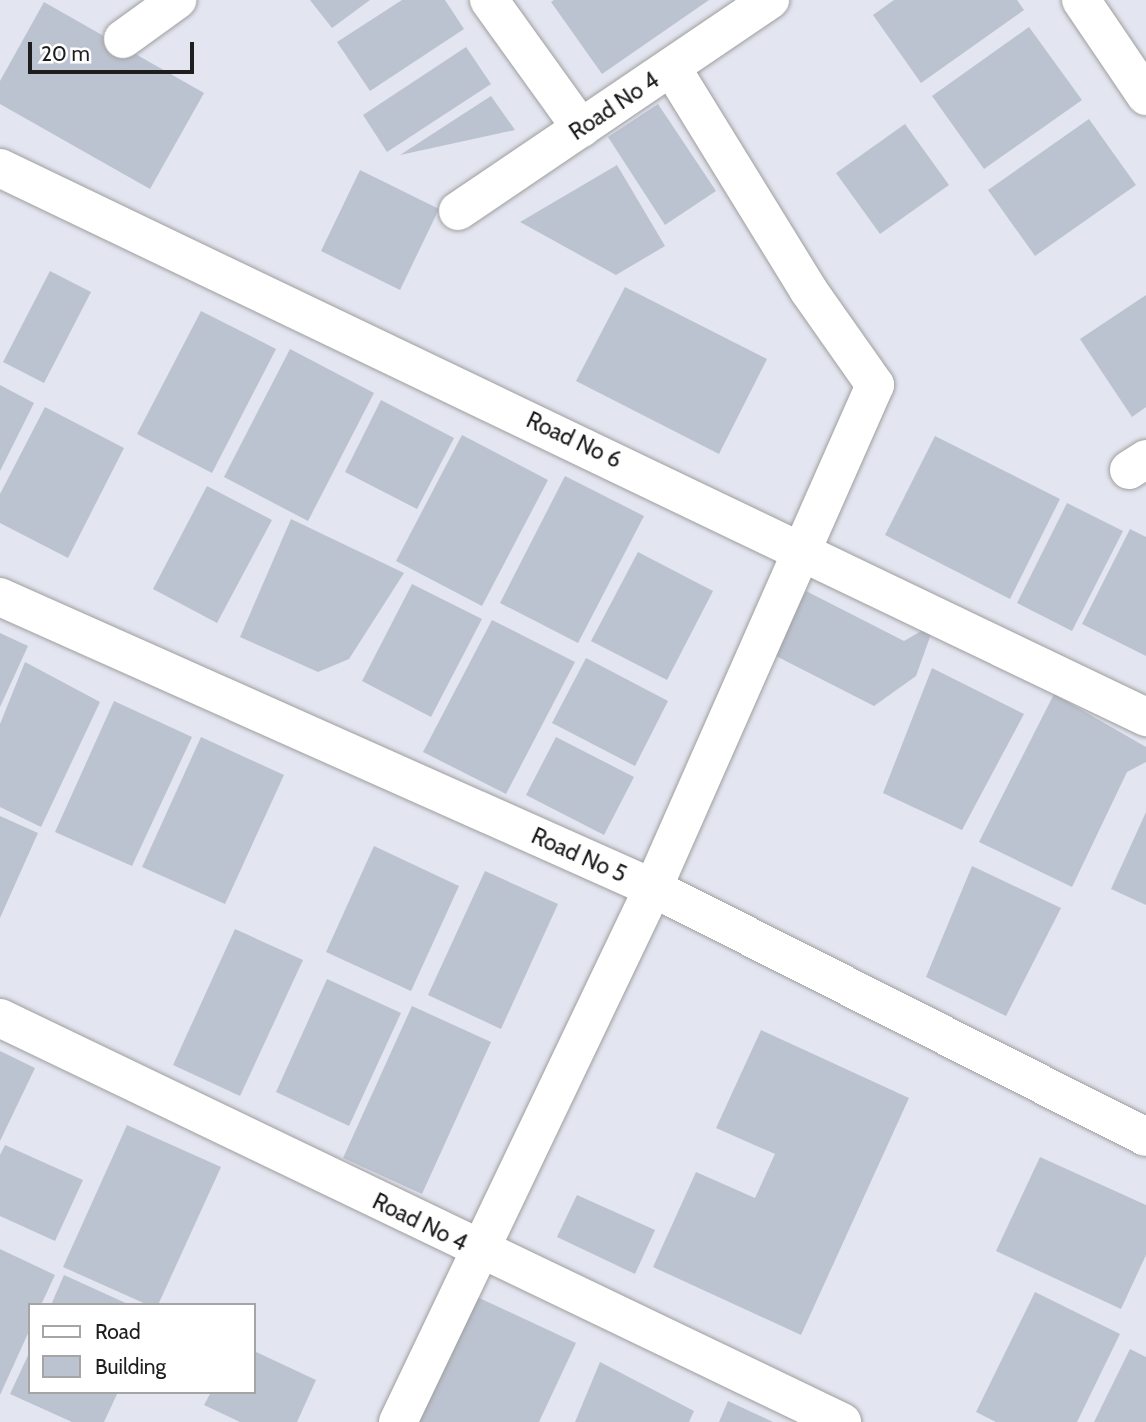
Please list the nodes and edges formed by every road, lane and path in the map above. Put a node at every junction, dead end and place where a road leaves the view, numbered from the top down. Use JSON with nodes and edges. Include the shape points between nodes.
{"nodes":[{"id":1,"x":177,"y":0,"type":"edge"},
{"id":2,"x":489,"y":0,"type":"edge"},
{"id":3,"x":770,"y":0,"type":"edge"},
{"id":4,"x":1081,"y":0,"type":"edge"},
{"id":5,"x":123,"y":39,"type":"dead end"},
{"id":6,"x":671,"y":67,"type":"junction"},
{"id":7,"x":1146,"y":96,"type":"edge"},
{"id":8,"x":581,"y":128,"type":"junction"},
{"id":9,"x":0,"y":169,"type":"edge"},
{"id":10,"x":458,"y":211,"type":"dead end"},
{"id":11,"x":804,"y":550,"type":"junction"},
{"id":12,"x":0,"y":597,"type":"edge"},
{"id":13,"x":1146,"y":717,"type":"edge"},
{"id":14,"x":653,"y":888,"type":"junction"},
{"id":15,"x":0,"y":1018,"type":"edge"},
{"id":16,"x":1146,"y":1137,"type":"edge"},
{"id":17,"x":478,"y":1250,"type":"junction"},
{"id":18,"x":398,"y":1422,"type":"edge"},
{"id":19,"x":842,"y":1422,"type":"edge"}],
"edges":[{"from":1,"to":5,"type":"street"},
{"from":2,"to":8,"type":"street"},
{"from":3,"to":6,"type":"street","name":"Road No 4"},
{"from":4,"to":7,"type":"street"},
{"from":6,"to":8,"type":"street","name":"Road No 4"},
{"from":6,"to":11,"type":"street","via":[[809,291],[876,385]]},
{"from":8,"to":10,"type":"street","name":"Road No 4"},
{"from":9,"to":11,"type":"street","name":"Road No 6"},
{"from":11,"to":13,"type":"street","name":"Road No 6"},
{"from":11,"to":14,"type":"street"},
{"from":12,"to":14,"type":"street","name":"Road No 5"},
{"from":14,"to":16,"type":"street","name":"Road No 5"},
{"from":14,"to":17,"type":"street"},
{"from":15,"to":17,"type":"street","name":"Road No 4"},
{"from":17,"to":18,"type":"street"},
{"from":17,"to":19,"type":"street","name":"Road No 4"}]}
